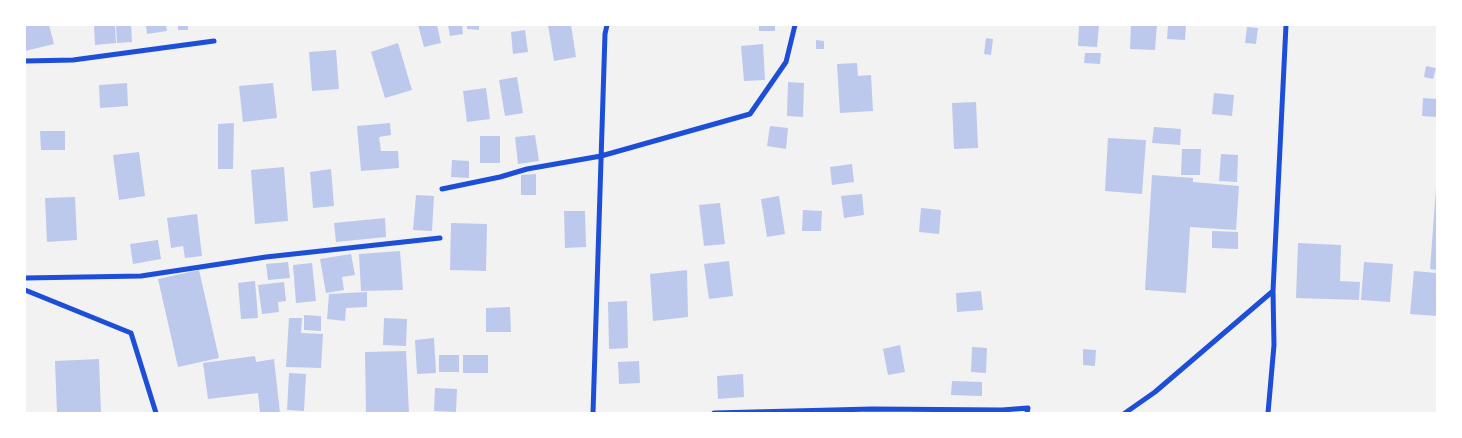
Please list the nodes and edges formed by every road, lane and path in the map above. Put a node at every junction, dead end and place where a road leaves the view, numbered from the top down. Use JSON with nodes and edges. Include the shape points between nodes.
{"nodes":[{"id":1,"x":607,"y":25,"type":"edge"},
{"id":2,"x":795,"y":25,"type":"edge"},
{"id":3,"x":1286,"y":25,"type":"edge"},
{"id":4,"x":214,"y":41,"type":"dead end"},
{"id":5,"x":25,"y":61,"type":"edge"},
{"id":6,"x":601,"y":156,"type":"junction"},
{"id":7,"x":442,"y":189,"type":"dead end"},
{"id":8,"x":440,"y":238,"type":"dead end"},
{"id":9,"x":25,"y":278,"type":"edge"},
{"id":10,"x":25,"y":290,"type":"edge"},
{"id":11,"x":1273,"y":291,"type":"junction"},
{"id":12,"x":156,"y":413,"type":"edge"},
{"id":13,"x":593,"y":413,"type":"edge"},
{"id":14,"x":714,"y":413,"type":"edge"},
{"id":15,"x":1027,"y":413,"type":"edge"},
{"id":16,"x":1126,"y":413,"type":"edge"},
{"id":17,"x":1268,"y":413,"type":"edge"}],
"edges":[{"from":1,"to":6,"type":"street"},
{"from":2,"to":6,"type":"street","via":[[786,62],[750,114]]},
{"from":3,"to":11,"type":"street"},
{"from":4,"to":5,"type":"street","via":[[73,60]]},
{"from":6,"to":7,"type":"street"},
{"from":6,"to":13,"type":"street"},
{"from":8,"to":9,"type":"street","via":[[266,257],[141,276]]},
{"from":10,"to":12,"type":"street","via":[[131,334]]},
{"from":11,"to":16,"type":"street"},
{"from":11,"to":17,"type":"street","via":[[1274,345]]},
{"from":14,"to":15,"type":"street","via":[[1028,408]]}]}
